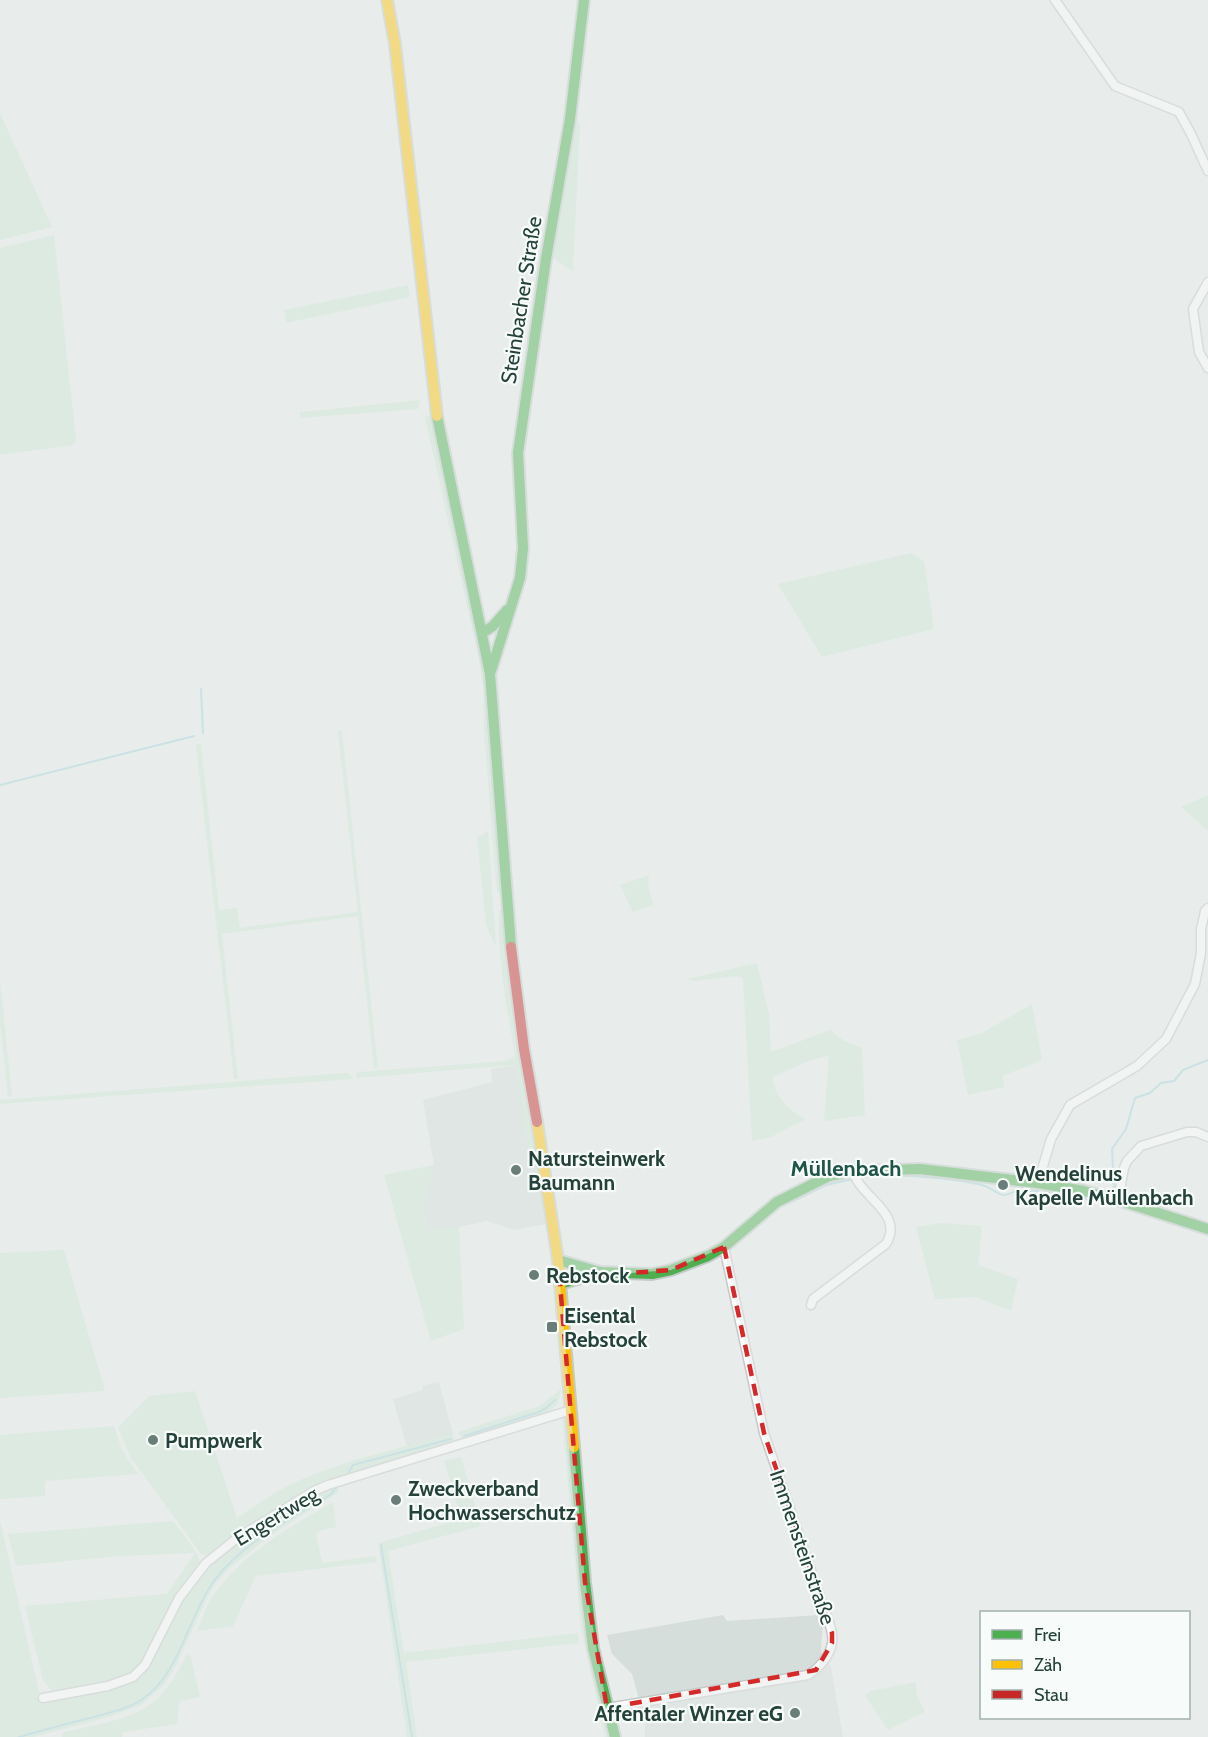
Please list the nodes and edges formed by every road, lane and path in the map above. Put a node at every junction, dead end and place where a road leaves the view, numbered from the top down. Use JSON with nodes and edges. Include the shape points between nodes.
{"nodes":[{"id":1,"x":387,"y":0,"type":"edge"},
{"id":2,"x":584,"y":0,"type":"edge"},
{"id":3,"x":1055,"y":0,"type":"edge"},
{"id":4,"x":1208,"y":171,"type":"edge"},
{"id":5,"x":1208,"y":282,"type":"edge"},
{"id":6,"x":1208,"y":368,"type":"edge"},
{"id":7,"x":511,"y":605,"type":"junction"},
{"id":8,"x":482,"y":633,"type":"junction"},
{"id":9,"x":490,"y":674,"type":"junction"},
{"id":10,"x":1208,"y":908,"type":"edge"},
{"id":11,"x":1208,"y":1137,"type":"edge"},
{"id":12,"x":854,"y":1176,"type":"junction"},
{"id":13,"x":1038,"y":1183,"type":"junction"},
{"id":14,"x":1118,"y":1200,"type":"junction"},
{"id":15,"x":1208,"y":1229,"type":"edge"},
{"id":16,"x":724,"y":1247,"type":"junction"},
{"id":17,"x":558,"y":1260,"type":"junction"},
{"id":18,"x":600,"y":1272,"type":"junction"},
{"id":19,"x":560,"y":1284,"type":"junction"},
{"id":20,"x":811,"y":1305,"type":"dead end"},
{"id":21,"x":571,"y":1410,"type":"junction"},
{"id":22,"x":43,"y":1698,"type":"dead end"},
{"id":23,"x":607,"y":1708,"type":"junction"},
{"id":24,"x":615,"y":1737,"type":"edge"}],
"edges":[{"from":1,"to":8,"type":"street","via":[[433,394]]},
{"from":2,"to":7,"type":"street","name":"Steinbacher Straße","via":[[570,119],[518,453],[523,548],[520,578]]},
{"from":3,"to":4,"type":"street","via":[[1115,86],[1179,112]]},
{"from":5,"to":6,"type":"street","via":[[1193,309],[1199,352]]},
{"from":7,"to":8,"type":"street","name":"Steinbacher Straße"},
{"from":7,"to":9,"type":"street","name":"Steinbacher Straße"},
{"from":8,"to":9,"type":"street"},
{"from":9,"to":17,"type":"street","via":[[516,998]]},
{"from":10,"to":13,"type":"street","via":[[1201,929],[1195,984],[1166,1039],[1137,1066],[1070,1105],[1051,1139]]},
{"from":11,"to":14,"type":"street","via":[[1187,1132],[1141,1146],[1124,1168]]},
{"from":12,"to":13,"type":"street","via":[[920,1169]]},
{"from":12,"to":16,"type":"street","via":[[829,1176],[777,1202]]},
{"from":12,"to":20,"type":"street","via":[[888,1218],[891,1236],[886,1244],[813,1299]]},
{"from":13,"to":14,"type":"street"},
{"from":14,"to":15,"type":"street"},
{"from":16,"to":18,"type":"street","via":[[672,1270],[641,1274]]},
{"from":16,"to":23,"type":"street","name":"Immensteinstraße","via":[[764,1433],[826,1614],[832,1643],[816,1670],[808,1675]]},
{"from":17,"to":18,"type":"street"},
{"from":17,"to":19,"type":"street"},
{"from":18,"to":19,"type":"street"},
{"from":19,"to":21,"type":"street"},
{"from":21,"to":22,"type":"street","name":"Engertweg","via":[[314,1491],[236,1539],[206,1563],[179,1598],[146,1665],[133,1677],[108,1686]]},
{"from":21,"to":23,"type":"street","via":[[585,1582],[593,1648]]},
{"from":23,"to":24,"type":"street"}]}
